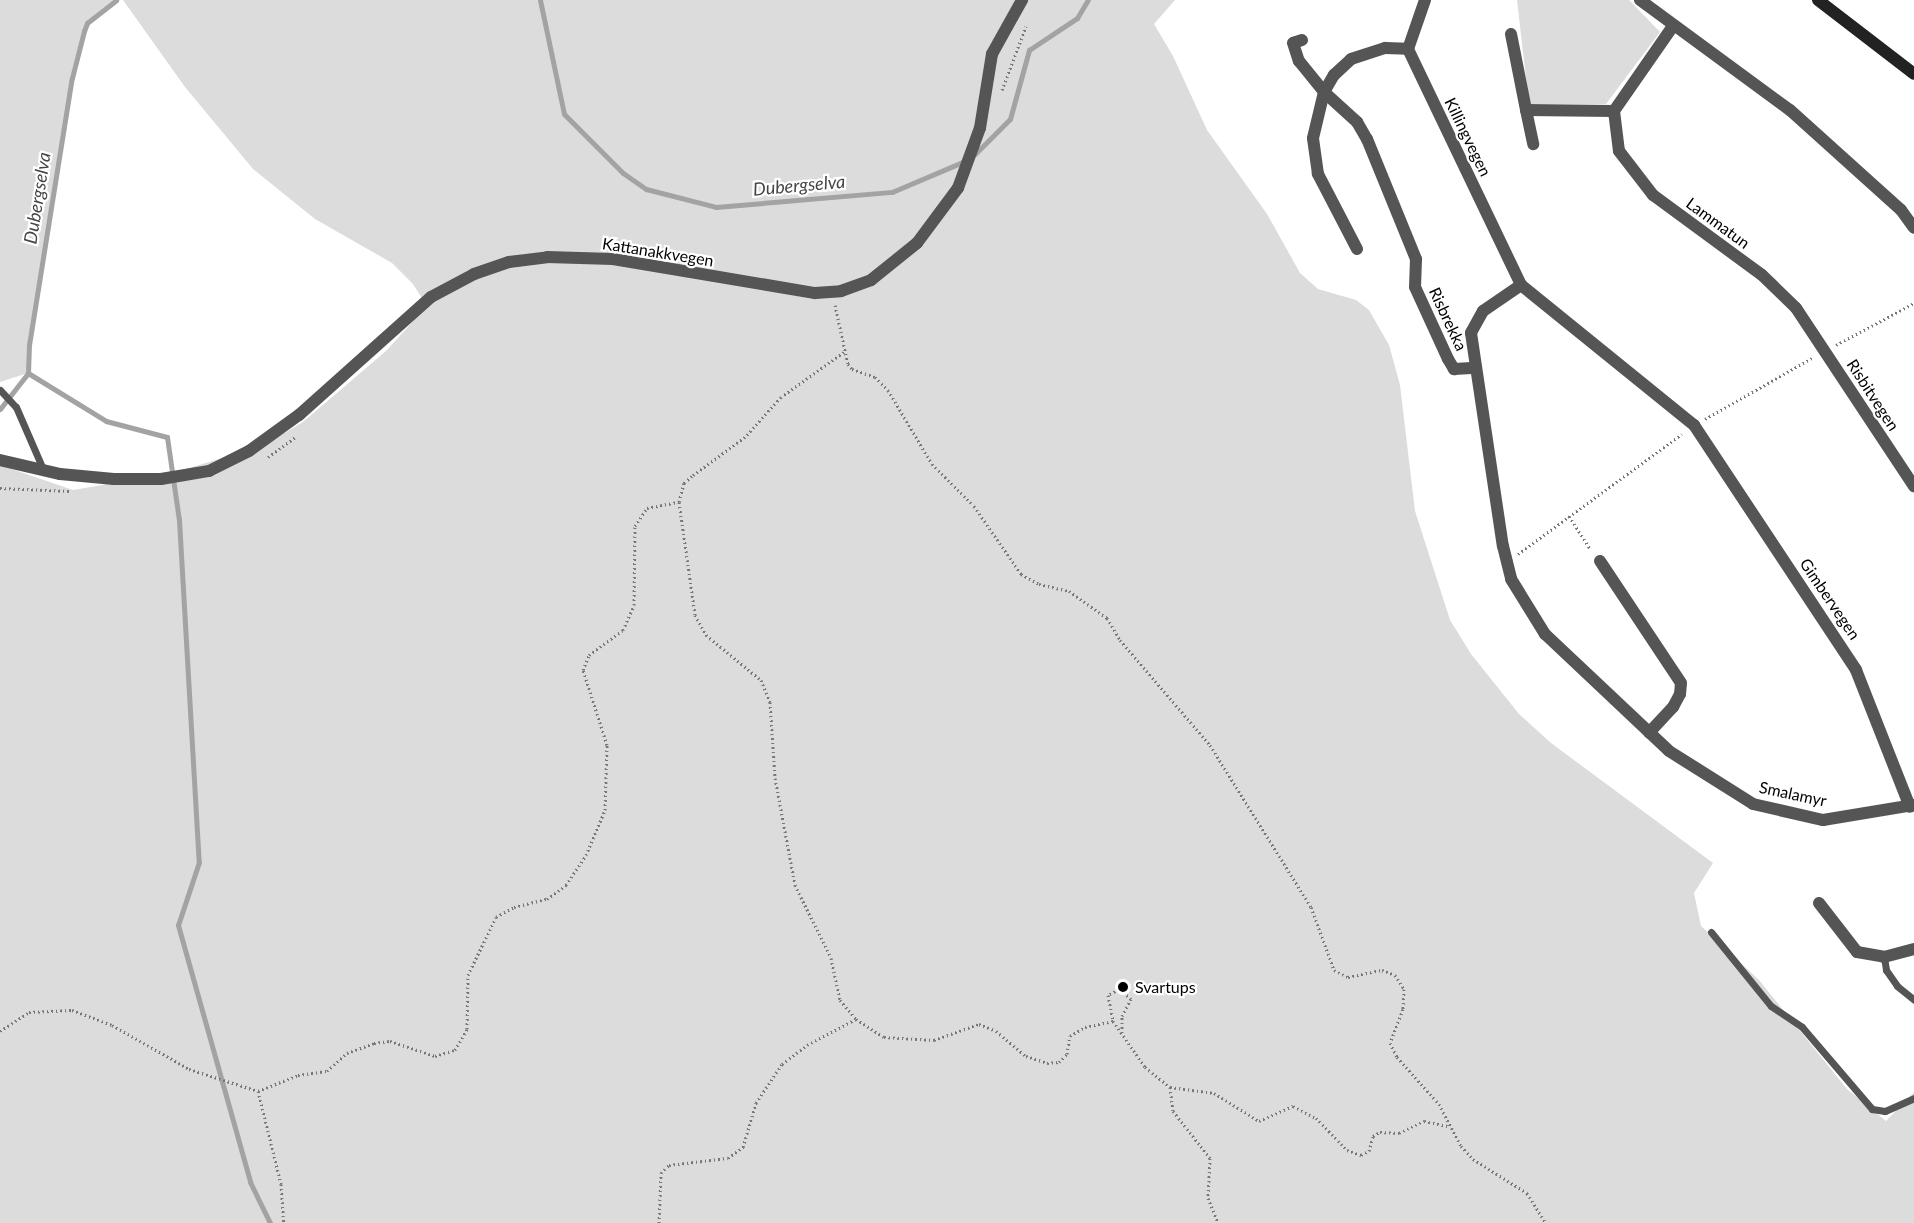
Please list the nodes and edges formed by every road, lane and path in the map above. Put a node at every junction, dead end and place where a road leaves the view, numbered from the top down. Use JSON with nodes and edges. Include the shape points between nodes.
{"nodes":[{"id":1,"x":1022,"y":0,"type":"edge"},
{"id":2,"x":1425,"y":0,"type":"edge"},
{"id":3,"x":1640,"y":0,"type":"edge"},
{"id":4,"x":1818,"y":0,"type":"edge"},
{"id":5,"x":1673,"y":26,"type":"junction"},
{"id":6,"x":1511,"y":34,"type":"dead end"},
{"id":7,"x":1302,"y":40,"type":"dead end"},
{"id":8,"x":1408,"y":49,"type":"junction"},
{"id":9,"x":1914,"y":74,"type":"edge"},
{"id":10,"x":1324,"y":92,"type":"junction"},
{"id":11,"x":1526,"y":110,"type":"junction"},
{"id":12,"x":1614,"y":111,"type":"junction"},
{"id":13,"x":1533,"y":144,"type":"dead end"},
{"id":14,"x":1914,"y":228,"type":"edge"},
{"id":15,"x":1357,"y":249,"type":"dead end"},
{"id":16,"x":1521,"y":285,"type":"junction"},
{"id":17,"x":824,"y":306,"type":"dead end"},
{"id":18,"x":1825,"y":351,"type":"joint"},
{"id":19,"x":844,"y":352,"type":"junction"},
{"id":20,"x":1476,"y":368,"type":"junction"},
{"id":21,"x":1,"y":391,"type":"edge"},
{"id":22,"x":1694,"y":425,"type":"joint"},
{"id":23,"x":300,"y":433,"type":"dead end"},
{"id":24,"x":264,"y":459,"type":"dead end"},
{"id":25,"x":0,"y":460,"type":"edge"},
{"id":26,"x":43,"y":469,"type":"junction"},
{"id":27,"x":1914,"y":486,"type":"edge"},
{"id":28,"x":0,"y":488,"type":"edge"},
{"id":29,"x":80,"y":492,"type":"dead end"},
{"id":30,"x":679,"y":502,"type":"junction"},
{"id":31,"x":1569,"y":516,"type":"dead end"},
{"id":32,"x":1600,"y":561,"type":"joint"},
{"id":33,"x":1507,"y":562,"type":"joint"},
{"id":34,"x":1649,"y":733,"type":"junction"},
{"id":35,"x":1912,"y":806,"type":"edge"},
{"id":36,"x":1819,"y":903,"type":"dead end"},
{"id":37,"x":1711,"y":932,"type":"dead end"},
{"id":38,"x":1914,"y":949,"type":"edge"},
{"id":39,"x":1884,"y":957,"type":"junction"},
{"id":40,"x":1914,"y":1000,"type":"edge"},
{"id":41,"x":856,"y":1019,"type":"junction"},
{"id":42,"x":1113,"y":1021,"type":"junction"},
{"id":43,"x":0,"y":1031,"type":"edge"},
{"id":44,"x":1122,"y":1033,"type":"junction"},
{"id":45,"x":1170,"y":1087,"type":"junction"},
{"id":46,"x":258,"y":1091,"type":"junction"},
{"id":47,"x":1914,"y":1098,"type":"edge"},
{"id":48,"x":1447,"y":1126,"type":"junction"},
{"id":49,"x":284,"y":1223,"type":"edge"},
{"id":50,"x":658,"y":1223,"type":"edge"},
{"id":51,"x":1218,"y":1223,"type":"edge"},
{"id":52,"x":1546,"y":1223,"type":"edge"}],
"edges":[{"from":1,"to":26,"type":"street","name":"Kattanakkvegen","via":[[992,54],[980,128],[958,188],[918,243],[871,280],[841,291],[815,293],[613,259],[547,257],[509,262],[474,274],[431,297],[299,415],[209,471],[162,479],[114,480]]},
{"from":2,"to":8,"type":"street"},
{"from":3,"to":5,"type":"street"},
{"from":4,"to":9,"type":"main road"},
{"from":5,"to":12,"type":"street"},
{"from":5,"to":14,"type":"street","via":[[1790,110],[1901,210]]},
{"from":6,"to":11,"type":"street"},
{"from":7,"to":10,"type":"street","name":"Risbrekka","via":[[1293,43],[1299,61]]},
{"from":8,"to":10,"type":"street","via":[[1385,48],[1351,59],[1334,75]]},
{"from":8,"to":16,"type":"street","name":"Killingvegen"},
{"from":10,"to":15,"type":"street","via":[[1312,138],[1318,174]]},
{"from":10,"to":20,"type":"street","name":"Risbrekka","via":[[1357,122],[1367,140],[1416,259],[1415,287],[1448,359],[1454,369]]},
{"from":11,"to":12,"type":"street"},
{"from":11,"to":13,"type":"street"},
{"from":12,"to":18,"type":"street","name":"Lammatun","via":[[1619,151],[1653,195],[1762,275],[1796,308]]},
{"from":16,"to":20,"type":"street","via":[[1475,321],[1471,333]]},
{"from":16,"to":22,"type":"street","name":"Killingvegen"},
{"from":17,"to":19,"type":"path","via":[[835,305]]},
{"from":18,"to":27,"type":"street","name":"Risbitvegen"},
{"from":19,"to":30,"type":"path","via":[[781,397],[745,437],[684,483]]},
{"from":19,"to":48,"type":"path","via":[[852,369],[875,376],[888,390],[933,464],[974,506],[1021,574],[1039,584],[1070,591],[1107,618],[1120,640],[1210,745],[1311,907],[1334,970],[1348,977],[1369,970],[1395,975],[1404,988],[1403,1009],[1390,1043],[1397,1058],[1438,1104]]},
{"from":20,"to":33,"type":"street","name":"Risbrekka"},
{"from":21,"to":26,"type":"lane","via":[[16,407]]},
{"from":22,"to":35,"type":"street","name":"Gimbervegen","via":[[1857,670]]},
{"from":23,"to":24,"type":"path"},
{"from":25,"to":26,"type":"street","name":"Kattanakkvegen"},
{"from":28,"to":29,"type":"path"},
{"from":30,"to":41,"type":"path","via":[[695,615],[706,635],[761,680],[770,702],[775,778],[795,885],[831,958],[840,1000]]},
{"from":30,"to":46,"type":"path","via":[[647,508],[635,526],[634,605],[623,630],[589,655],[583,670],[607,745],[605,810],[586,855],[567,885],[547,899],[514,907],[496,917],[468,975],[467,1029],[455,1050],[435,1056],[390,1041],[374,1042],[347,1053],[327,1071],[298,1075]]},
{"from":31,"to":32,"type":"path"},
{"from":32,"to":34,"type":"street","via":[[1681,683],[1672,707]]},
{"from":33,"to":34,"type":"street","name":"Smalamyr","via":[[1511,579],[1545,634]]},
{"from":34,"to":35,"type":"street","name":"Smalamyr","via":[[1669,751],[1752,804],[1823,820]]},
{"from":36,"to":39,"type":"street","via":[[1857,952]]},
{"from":37,"to":47,"type":"lane","via":[[1771,1006],[1797,1022],[1872,1109],[1885,1111]]},
{"from":38,"to":39,"type":"street"},
{"from":39,"to":40,"type":"lane","via":[[1886,970],[1897,986]]},
{"from":41,"to":42,"type":"path","via":[[884,1036],[934,1040],[979,1024],[996,1030],[1026,1056],[1047,1063],[1059,1062],[1067,1054],[1070,1036],[1085,1027]]},
{"from":41,"to":50,"type":"path","via":[[807,1045],[782,1064],[756,1103],[743,1147],[728,1158],[669,1165],[661,1173]]},
{"from":42,"to":44,"type":"path"},
{"from":42,"to":44,"type":"path","via":[[1108,995],[1119,989],[1131,999],[1122,1016]]},
{"from":43,"to":46,"type":"path","via":[[29,1012],[72,1010],[112,1025],[189,1069]]},
{"from":44,"to":45,"type":"path","via":[[1145,1067]]},
{"from":45,"to":48,"type":"path","via":[[1214,1093],[1259,1121],[1293,1106],[1316,1118],[1347,1150],[1361,1155],[1369,1151],[1373,1136],[1380,1132],[1399,1133],[1424,1121]]},
{"from":45,"to":51,"type":"path","via":[[1173,1111],[1210,1158],[1208,1198]]},
{"from":46,"to":49,"type":"path","via":[[281,1184]]},
{"from":48,"to":52,"type":"path","via":[[1473,1159],[1527,1193]]}]}
